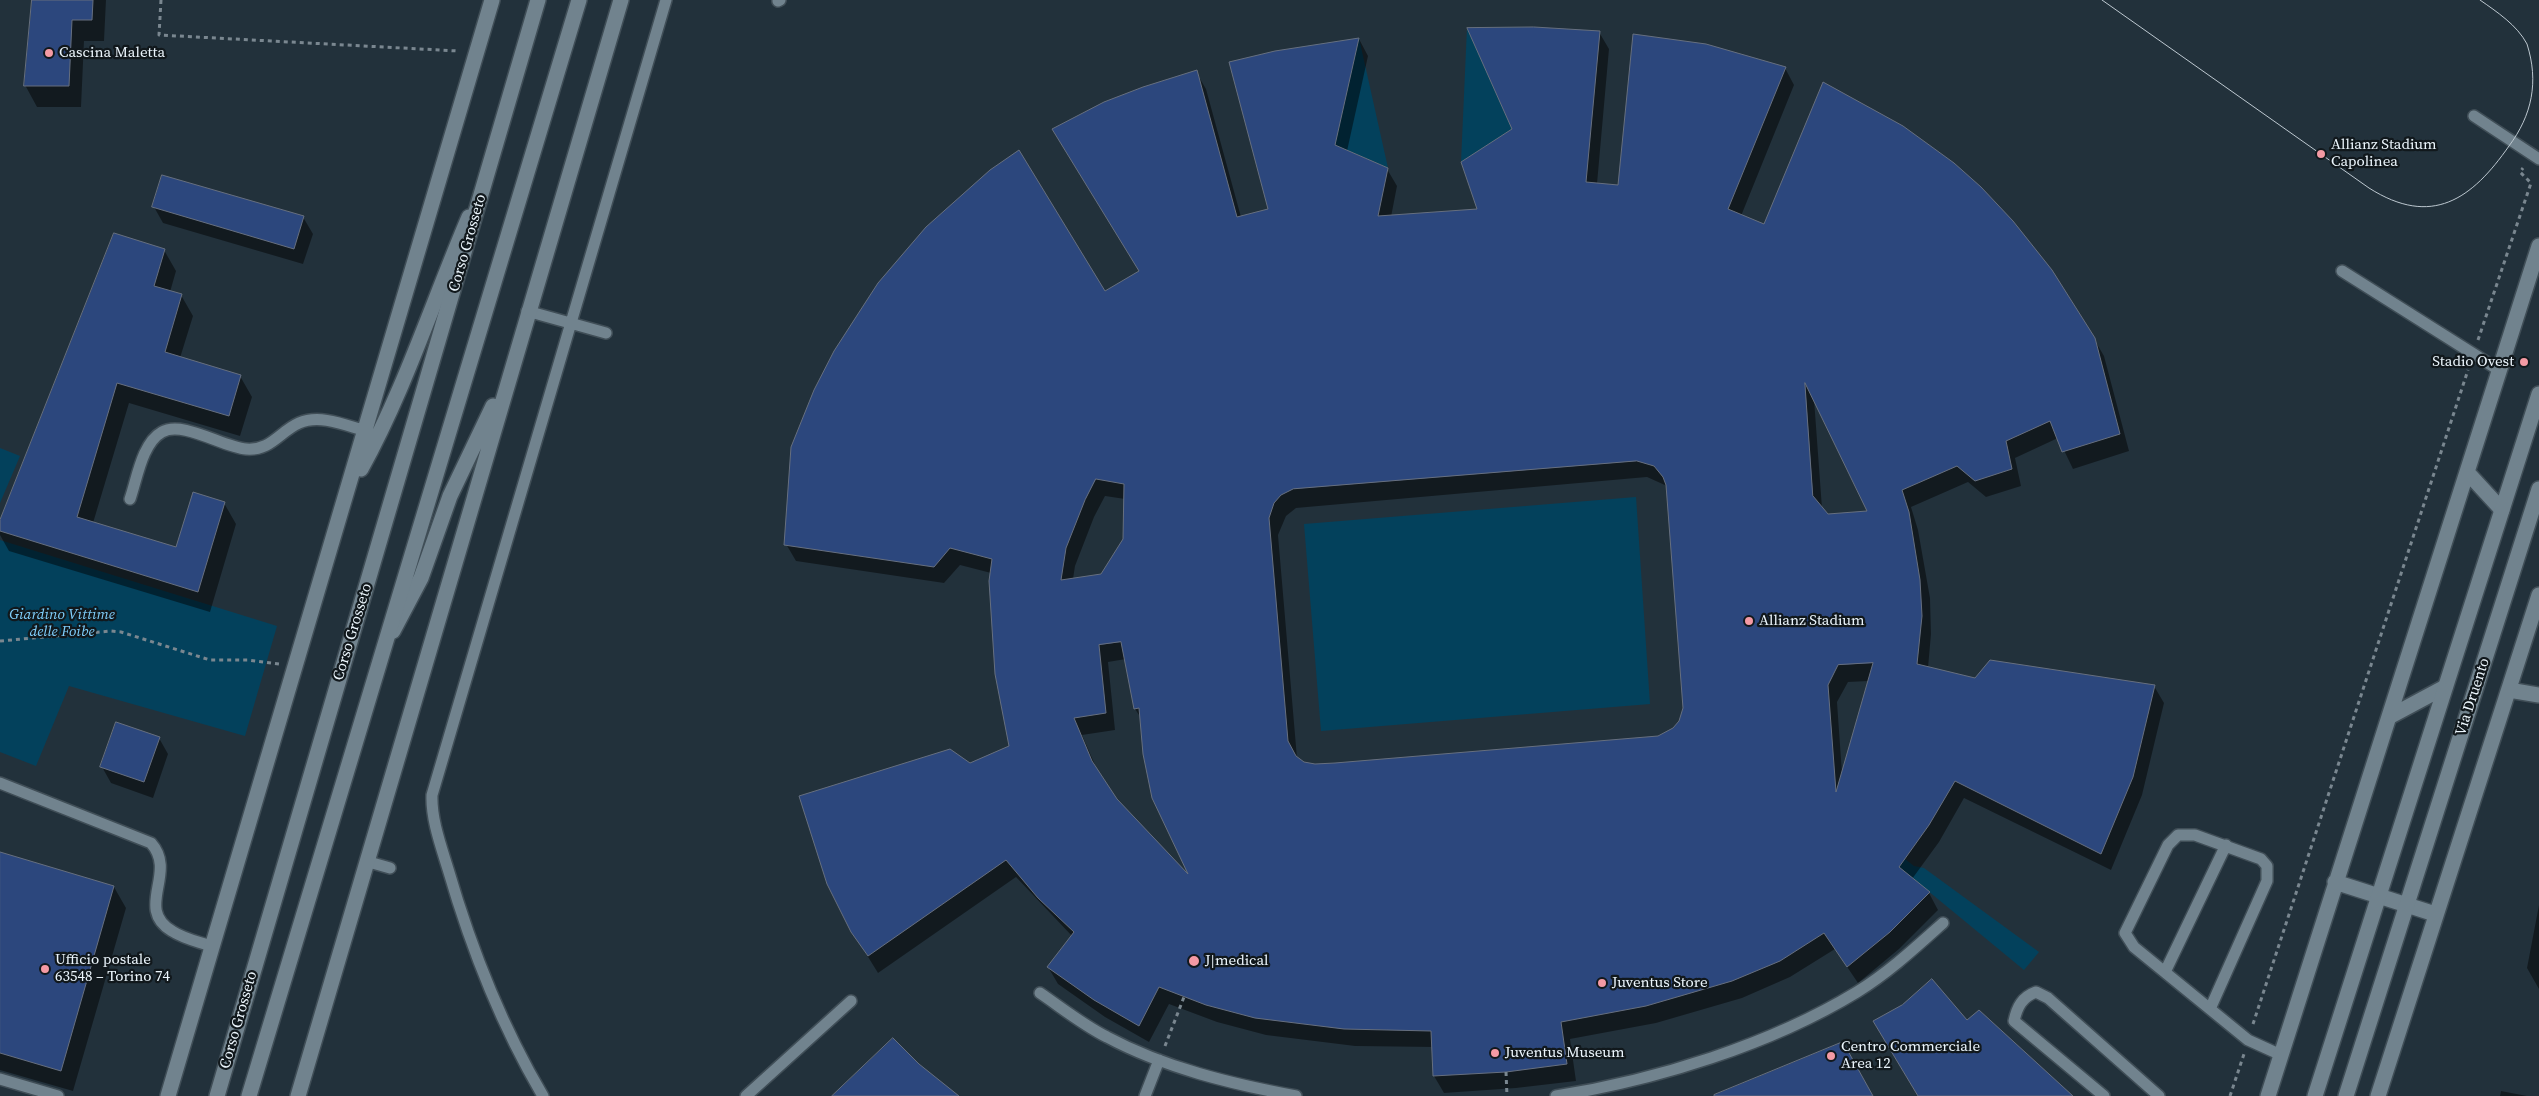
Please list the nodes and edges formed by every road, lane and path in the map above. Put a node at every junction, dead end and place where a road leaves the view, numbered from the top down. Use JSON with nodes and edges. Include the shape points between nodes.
{"nodes":[{"id":1,"x":161,"y":0,"type":"edge"},
{"id":2,"x":492,"y":0,"type":"edge"},
{"id":3,"x":538,"y":0,"type":"edge"},
{"id":4,"x":579,"y":0,"type":"edge"},
{"id":5,"x":621,"y":0,"type":"edge"},
{"id":6,"x":666,"y":0,"type":"edge"},
{"id":7,"x":477,"y":52,"type":"junction"},
{"id":8,"x":2474,"y":116,"type":"dead end"},
{"id":9,"x":2535,"y":156,"type":"edge"},
{"id":10,"x":490,"y":168,"type":"junction"},
{"id":11,"x":2539,"y":246,"type":"edge"},
{"id":12,"x":2342,"y":271,"type":"dead end"},
{"id":13,"x":2535,"y":275,"type":"edge"},
{"id":14,"x":527,"y":311,"type":"junction"},
{"id":15,"x":572,"y":323,"type":"junction"},
{"id":16,"x":606,"y":333,"type":"dead end"},
{"id":17,"x":2474,"y":354,"type":"junction"},
{"id":18,"x":2499,"y":370,"type":"junction"},
{"id":19,"x":509,"y":374,"type":"junction"},
{"id":20,"x":2539,"y":394,"type":"edge"},
{"id":21,"x":366,"y":430,"type":"junction"},
{"id":22,"x":2466,"y":472,"type":"junction"},
{"id":23,"x":2539,"y":489,"type":"edge"},
{"id":24,"x":346,"y":497,"type":"junction"},
{"id":25,"x":130,"y":500,"type":"dead end"},
{"id":26,"x":2502,"y":510,"type":"junction"},
{"id":27,"x":2539,"y":595,"type":"edge"},
{"id":28,"x":0,"y":641,"type":"edge"},
{"id":29,"x":386,"y":646,"type":"junction"},
{"id":30,"x":296,"y":668,"type":"junction"},
{"id":31,"x":2445,"y":687,"type":"junction"},
{"id":32,"x":2509,"y":690,"type":"junction"},
{"id":33,"x":2539,"y":695,"type":"edge"},
{"id":34,"x":2389,"y":716,"type":"junction"},
{"id":35,"x":0,"y":784,"type":"edge"},
{"id":36,"x":2226,"y":846,"type":"junction"},
{"id":37,"x":369,"y":862,"type":"junction"},
{"id":38,"x":390,"y":868,"type":"dead end"},
{"id":39,"x":2335,"y":882,"type":"junction"},
{"id":40,"x":2379,"y":896,"type":"junction"},
{"id":41,"x":2407,"y":905,"type":"junction"},
{"id":42,"x":2435,"y":914,"type":"junction"},
{"id":43,"x":1942,"y":923,"type":"dead end"},
{"id":44,"x":213,"y":947,"type":"junction"},
{"id":45,"x":2165,"y":972,"type":"junction"},
{"id":46,"x":1040,"y":993,"type":"dead end"},
{"id":47,"x":1184,"y":997,"type":"dead end"},
{"id":48,"x":851,"y":1002,"type":"dead end"},
{"id":49,"x":2210,"y":1009,"type":"junction"},
{"id":50,"x":2248,"y":1040,"type":"junction"},
{"id":51,"x":2280,"y":1055,"type":"junction"},
{"id":52,"x":1159,"y":1060,"type":"junction"},
{"id":53,"x":1506,"y":1072,"type":"dead end"},
{"id":54,"x":0,"y":1079,"type":"edge"},
{"id":55,"x":58,"y":1096,"type":"edge"},
{"id":56,"x":168,"y":1096,"type":"edge"},
{"id":57,"x":216,"y":1096,"type":"edge"},
{"id":58,"x":249,"y":1096,"type":"edge"},
{"id":59,"x":298,"y":1096,"type":"edge"},
{"id":60,"x":543,"y":1096,"type":"edge"},
{"id":61,"x":746,"y":1096,"type":"edge"},
{"id":62,"x":1145,"y":1096,"type":"edge"},
{"id":63,"x":1296,"y":1096,"type":"edge"},
{"id":64,"x":1508,"y":1096,"type":"edge"},
{"id":65,"x":1556,"y":1096,"type":"edge"},
{"id":66,"x":2104,"y":1096,"type":"edge"},
{"id":67,"x":2159,"y":1096,"type":"edge"},
{"id":68,"x":2230,"y":1096,"type":"edge"},
{"id":69,"x":2268,"y":1096,"type":"edge"},
{"id":70,"x":2315,"y":1096,"type":"edge"},
{"id":71,"x":2346,"y":1096,"type":"edge"},
{"id":72,"x":2378,"y":1096,"type":"edge"}],
"edges":[{"from":1,"to":7,"type":"path","via":[[159,34]]},
{"from":2,"to":7,"type":"street","name":"Corso Grosseto"},
{"from":3,"to":10,"type":"street","name":"Corso Grosseto"},
{"from":4,"to":29,"type":"street","name":"Corso Grosseto"},
{"from":5,"to":14,"type":"street","name":"Corso Grosseto"},
{"from":6,"to":15,"type":"lane"},
{"from":7,"to":21,"type":"street","name":"Corso Grosseto"},
{"from":8,"to":9,"type":"lane"},
{"from":9,"to":17,"type":"path","via":[[2520,172],[2531,183]]},
{"from":10,"to":24,"type":"street","name":"Corso Grosseto","via":[[374,446]]},
{"from":10,"to":57,"type":"street","name":"Corso Grosseto"},
{"from":11,"to":13,"type":"street"},
{"from":12,"to":17,"type":"lane"},
{"from":13,"to":18,"type":"street"},
{"from":14,"to":15,"type":"lane"},
{"from":14,"to":19,"type":"street","name":"Corso Grosseto"},
{"from":15,"to":16,"type":"lane"},
{"from":15,"to":60,"type":"lane","via":[[435,777],[432,801],[447,866],[482,972]]},
{"from":17,"to":18,"type":"lane"},
{"from":17,"to":50,"type":"path"},
{"from":18,"to":22,"type":"street"},
{"from":19,"to":29,"type":"street","name":"Corso Grosseto","via":[[450,496],[421,578]]},
{"from":19,"to":37,"type":"street","name":"Corso Grosseto"},
{"from":20,"to":26,"type":"street","name":"Via Druento"},
{"from":21,"to":24,"type":"street","name":"Corso Grosseto"},
{"from":21,"to":25,"type":"lane","via":[[322,420],[307,421],[293,426],[268,445],[253,450],[180,430],[164,430],[147,450]]},
{"from":22,"to":26,"type":"street"},
{"from":22,"to":34,"type":"street"},
{"from":23,"to":41,"type":"street","name":"Via Druento"},
{"from":24,"to":30,"type":"street","name":"Corso Grosseto"},
{"from":26,"to":31,"type":"street","name":"Via Druento"},
{"from":27,"to":32,"type":"street"},
{"from":28,"to":30,"type":"path","via":[[122,632],[210,660],[267,661]]},
{"from":29,"to":58,"type":"street","name":"Corso Grosseto"},
{"from":30,"to":44,"type":"street","name":"Corso Grosseto"},
{"from":31,"to":34,"type":"street","name":"Via Druento"},
{"from":31,"to":40,"type":"street","name":"Via Druento"},
{"from":32,"to":33,"type":"street"},
{"from":32,"to":42,"type":"street"},
{"from":34,"to":39,"type":"street"},
{"from":35,"to":44,"type":"lane","via":[[151,843],[159,852],[162,864],[156,893],[158,916],[172,931]]},
{"from":36,"to":45,"type":"lane"},
{"from":36,"to":45,"type":"lane","via":[[2195,835],[2178,835],[2168,845],[2143,893],[2125,933],[2134,947]]},
{"from":36,"to":49,"type":"lane","via":[[2261,859],[2267,866],[2267,881]]},
{"from":37,"to":38,"type":"lane"},
{"from":37,"to":59,"type":"street","name":"Corso Grosseto"},
{"from":39,"to":40,"type":"street"},
{"from":39,"to":51,"type":"street"},
{"from":40,"to":41,"type":"street"},
{"from":40,"to":70,"type":"street","name":"Via Druento"},
{"from":41,"to":42,"type":"street"},
{"from":41,"to":71,"type":"street","name":"Via Druento"},
{"from":42,"to":72,"type":"street"},
{"from":43,"to":65,"type":"lane","via":[[1899,963],[1857,992],[1803,1022],[1667,1071],[1610,1088]]},
{"from":44,"to":56,"type":"street","name":"Corso Grosseto"},
{"from":45,"to":49,"type":"lane"},
{"from":46,"to":52,"type":"lane","via":[[1107,1038]]},
{"from":47,"to":52,"type":"path"},
{"from":48,"to":61,"type":"lane"},
{"from":49,"to":50,"type":"lane"},
{"from":50,"to":51,"type":"lane"},
{"from":50,"to":68,"type":"path"},
{"from":51,"to":69,"type":"street"},
{"from":52,"to":62,"type":"lane"},
{"from":52,"to":63,"type":"lane","via":[[1238,1085]]},
{"from":53,"to":64,"type":"path"},
{"from":54,"to":55,"type":"lane"},
{"from":66,"to":67,"type":"lane","via":[[2014,1020],[2017,1008],[2028,995],[2036,992],[2048,998]]}]}
